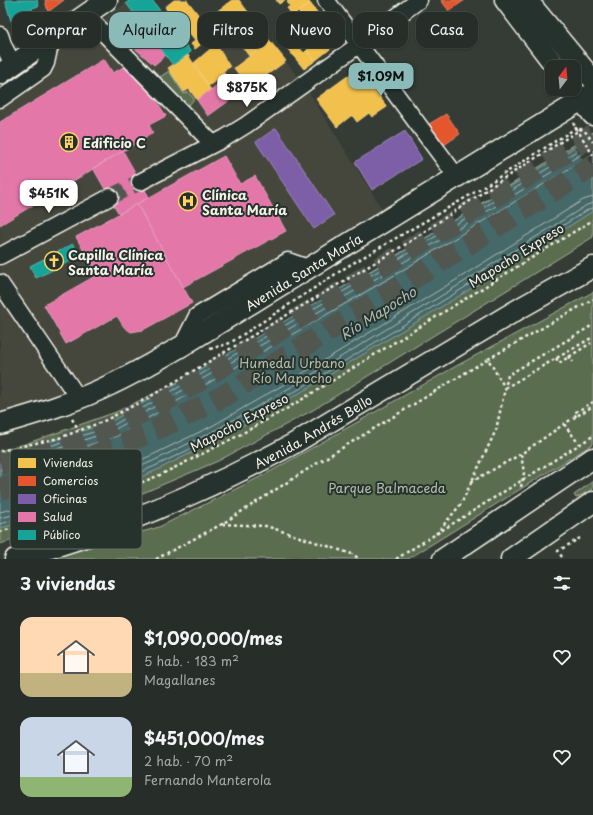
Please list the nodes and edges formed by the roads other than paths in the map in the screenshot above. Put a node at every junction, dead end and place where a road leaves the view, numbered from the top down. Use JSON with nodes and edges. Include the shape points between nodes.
{"nodes":[{"id":1,"x":106,"y":0,"type":"edge"},
{"id":2,"x":326,"y":0,"type":"edge"},
{"id":3,"x":419,"y":0,"type":"edge"},
{"id":4,"x":505,"y":0,"type":"edge"},
{"id":5,"x":527,"y":0,"type":"edge"},
{"id":6,"x":90,"y":12,"type":"edge"},
{"id":7,"x":403,"y":12,"type":"edge"},
{"id":8,"x":101,"y":30,"type":"edge"},
{"id":9,"x":0,"y":35,"type":"edge"},
{"id":10,"x":353,"y":35,"type":"edge"},
{"id":11,"x":38,"y":48,"type":"edge"},
{"id":12,"x":50,"y":48,"type":"edge"},
{"id":13,"x":354,"y":48,"type":"edge"},
{"id":14,"x":363,"y":48,"type":"edge"},
{"id":15,"x":551,"y":60,"type":"edge"},
{"id":16,"x":7,"y":69,"type":"edge"},
{"id":17,"x":593,"y":80,"type":"edge"},
{"id":18,"x":0,"y":99,"type":"edge"},
{"id":19,"x":583,"y":105,"type":"edge"},
{"id":20,"x":212,"y":144,"type":"junction"},
{"id":21,"x":458,"y":177,"type":"junction"},
{"id":22,"x":140,"y":182,"type":"tunnel mouth"},
{"id":23,"x":110,"y":197,"type":"tunnel mouth"},
{"id":24,"x":0,"y":256,"type":"edge"},
{"id":25,"x":593,"y":267,"type":"edge"},
{"id":26,"x":0,"y":283,"type":"edge"},
{"id":27,"x":79,"y":399,"type":"junction"},
{"id":28,"x":0,"y":424,"type":"edge"},
{"id":29,"x":586,"y":451,"type":"edge"},
{"id":30,"x":592,"y":506,"type":"edge"},
{"id":31,"x":142,"y":516,"type":"edge"},
{"id":32,"x":484,"y":531,"type":"junction"},
{"id":33,"x":47,"y":549,"type":"edge"},
{"id":34,"x":15,"y":559,"type":"edge"},
{"id":35,"x":443,"y":559,"type":"edge"},
{"id":36,"x":464,"y":559,"type":"edge"},
{"id":37,"x":511,"y":559,"type":"edge"}],
"edges":[{"from":1,"to":6,"type":"main road"},
{"from":2,"to":10,"type":"street"},
{"from":3,"to":7,"type":"street"},
{"from":4,"to":15,"type":"main road"},
{"from":5,"to":17,"type":"main road"},
{"from":8,"to":20,"type":"street"},
{"from":9,"to":16,"type":"street"},
{"from":11,"to":16,"type":"main road"},
{"from":12,"to":18,"type":"street","via":[[43,69]]},
{"from":13,"to":20,"type":"street","via":[[246,125]]},
{"from":14,"to":21,"type":"street"},
{"from":19,"to":21,"type":"main road","name":"Avenida Santa María"},
{"from":20,"to":22,"type":"street"},
{"from":21,"to":27,"type":"main road","name":"Avenida Santa María","via":[[182,346]]},
{"from":23,"to":24,"type":"street"},
{"from":25,"to":31,"type":"main road","name":"Avenida Andrés Bello","via":[[293,444],[178,502]]},
{"from":26,"to":27,"type":"street"},
{"from":27,"to":28,"type":"main road","name":"Avenida Santa María"},
{"from":29,"to":32,"type":"main road","via":[[516,510]]},
{"from":30,"to":37,"type":"main road"},
{"from":32,"to":35,"type":"main road"},
{"from":32,"to":36,"type":"main road"},
{"from":33,"to":34,"type":"main road","name":"Avenida Andrés Bello"}]}
